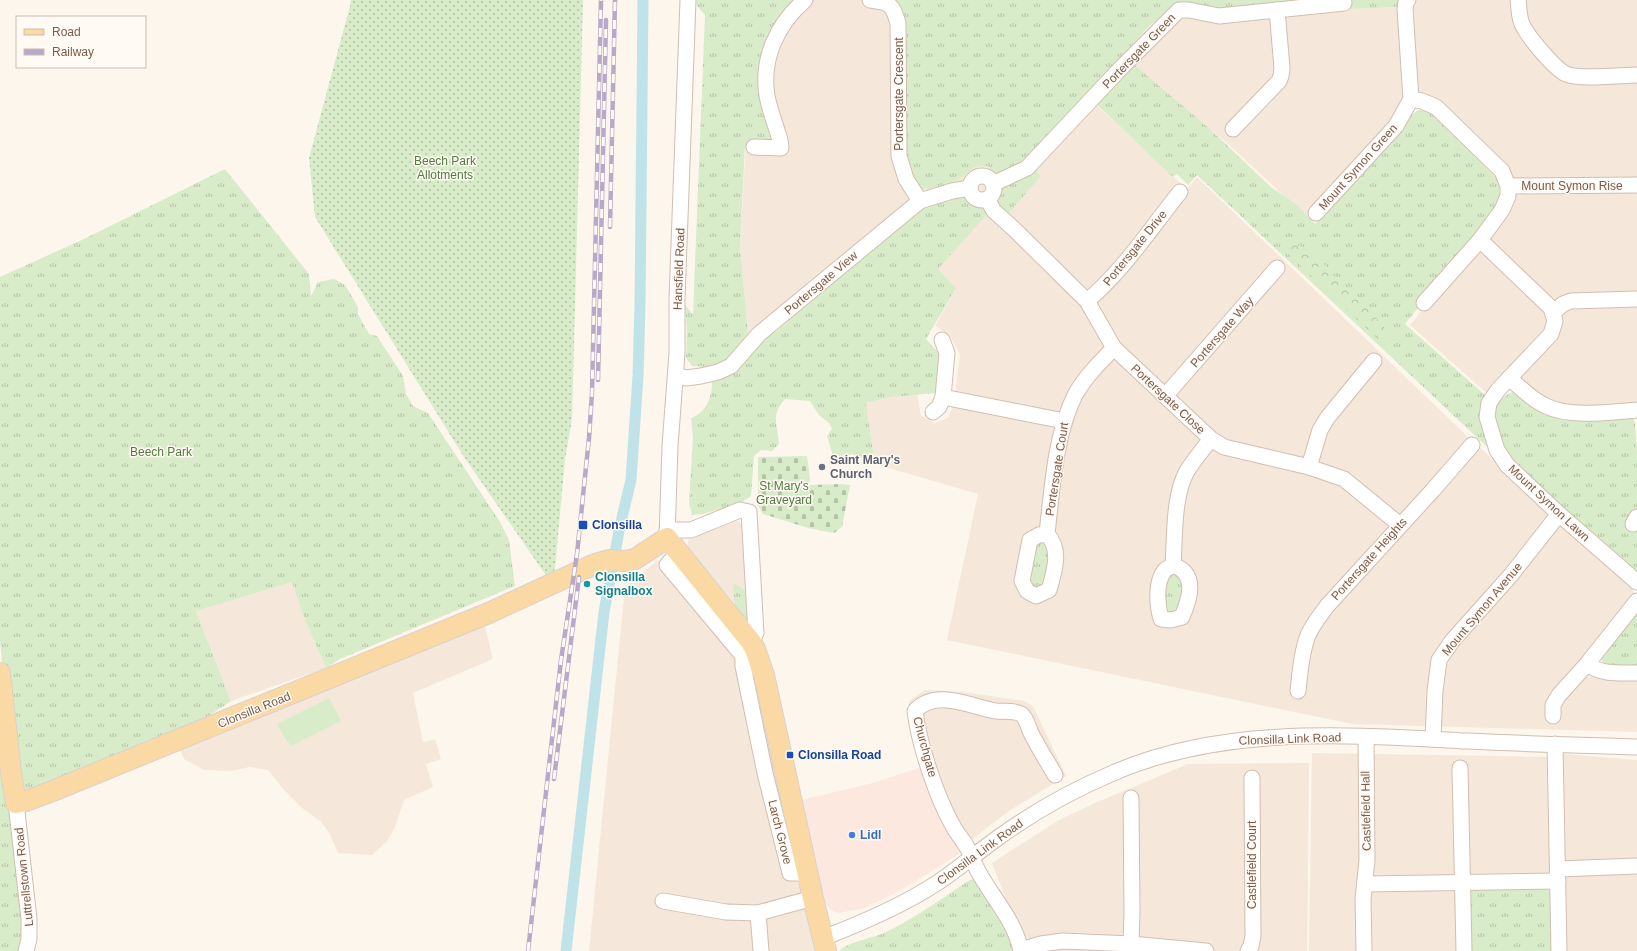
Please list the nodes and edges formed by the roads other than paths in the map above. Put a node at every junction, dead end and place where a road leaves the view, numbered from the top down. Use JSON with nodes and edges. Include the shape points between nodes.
{"nodes":[{"id":1,"x":688,"y":0,"type":"edge"},
{"id":2,"x":804,"y":0,"type":"edge"},
{"id":3,"x":870,"y":0,"type":"edge"},
{"id":4,"x":1408,"y":0,"type":"edge"},
{"id":5,"x":1518,"y":0,"type":"edge"},
{"id":6,"x":1344,"y":3,"type":"dead end"},
{"id":7,"x":1277,"y":10,"type":"junction"},
{"id":8,"x":1637,"y":75,"type":"edge"},
{"id":9,"x":1411,"y":99,"type":"junction"},
{"id":10,"x":1233,"y":129,"type":"dead end"},
{"id":11,"x":754,"y":147,"type":"dead end"},
{"id":12,"x":994,"y":184,"type":"junction"},
{"id":13,"x":1637,"y":185,"type":"edge"},
{"id":14,"x":1508,"y":186,"type":"junction"},
{"id":15,"x":970,"y":188,"type":"junction"},
{"id":16,"x":1180,"y":192,"type":"dead end"},
{"id":17,"x":987,"y":200,"type":"junction"},
{"id":18,"x":920,"y":201,"type":"junction"},
{"id":19,"x":1316,"y":214,"type":"dead end"},
{"id":20,"x":1480,"y":240,"type":"junction"},
{"id":21,"x":1278,"y":268,"type":"dead end"},
{"id":22,"x":1637,"y":299,"type":"edge"},
{"id":23,"x":1087,"y":301,"type":"junction"},
{"id":24,"x":1424,"y":303,"type":"dead end"},
{"id":25,"x":1553,"y":313,"type":"junction"},
{"id":26,"x":942,"y":340,"type":"dead end"},
{"id":27,"x":1114,"y":348,"type":"junction"},
{"id":28,"x":1374,"y":361,"type":"dead end"},
{"id":29,"x":676,"y":375,"type":"junction"},
{"id":30,"x":1510,"y":378,"type":"junction"},
{"id":31,"x":1166,"y":395,"type":"junction"},
{"id":32,"x":943,"y":397,"type":"junction"},
{"id":33,"x":1637,"y":410,"type":"edge"},
{"id":34,"x":932,"y":412,"type":"dead end"},
{"id":35,"x":1064,"y":421,"type":"junction"},
{"id":36,"x":1211,"y":439,"type":"junction"},
{"id":37,"x":1472,"y":445,"type":"dead end"},
{"id":38,"x":1308,"y":467,"type":"junction"},
{"id":39,"x":1559,"y":514,"type":"junction"},
{"id":40,"x":1400,"y":524,"type":"junction"},
{"id":41,"x":1047,"y":534,"type":"dead end"},
{"id":42,"x":671,"y":540,"type":"junction"},
{"id":43,"x":1173,"y":565,"type":"dead end"},
{"id":44,"x":1637,"y":582,"type":"edge"},
{"id":45,"x":1637,"y":601,"type":"edge"},
{"id":46,"x":750,"y":649,"type":"junction"},
{"id":47,"x":1587,"y":664,"type":"junction"},
{"id":48,"x":0,"y":673,"type":"edge"},
{"id":49,"x":1637,"y":673,"type":"edge"},
{"id":50,"x":1298,"y":691,"type":"dead end"},
{"id":51,"x":1553,"y":716,"type":"dead end"},
{"id":52,"x":1366,"y":737,"type":"junction"},
{"id":53,"x":1433,"y":739,"type":"junction"},
{"id":54,"x":1555,"y":744,"type":"junction"},
{"id":55,"x":1637,"y":747,"type":"edge"},
{"id":56,"x":785,"y":768,"type":"junction"},
{"id":57,"x":1460,"y":768,"type":"dead end"},
{"id":58,"x":765,"y":773,"type":"junction"},
{"id":59,"x":1055,"y":775,"type":"dead end"},
{"id":60,"x":1252,"y":778,"type":"dead end"},
{"id":61,"x":1131,"y":798,"type":"dead end"},
{"id":62,"x":16,"y":803,"type":"junction"},
{"id":63,"x":972,"y":857,"type":"junction"},
{"id":64,"x":1637,"y":866,"type":"edge"},
{"id":65,"x":808,"y":874,"type":"junction"},
{"id":66,"x":1558,"y":875,"type":"junction"},
{"id":67,"x":1462,"y":882,"type":"junction"},
{"id":68,"x":1365,"y":884,"type":"junction"},
{"id":69,"x":813,"y":898,"type":"junction"},
{"id":70,"x":663,"y":901,"type":"dead end"},
{"id":71,"x":758,"y":913,"type":"junction"},
{"id":72,"x":825,"y":944,"type":"edge"},
{"id":73,"x":1131,"y":944,"type":"junction"},
{"id":74,"x":1021,"y":950,"type":"edge"},
{"id":75,"x":26,"y":951,"type":"edge"},
{"id":76,"x":761,"y":951,"type":"edge"},
{"id":77,"x":1206,"y":951,"type":"edge"},
{"id":78,"x":1248,"y":951,"type":"edge"},
{"id":79,"x":1364,"y":951,"type":"edge"},
{"id":80,"x":1464,"y":951,"type":"edge"},
{"id":81,"x":1559,"y":951,"type":"edge"}],
"edges":[{"from":1,"to":29,"type":"street","name":"Hansfield Road"},
{"from":2,"to":11,"type":"street","via":[[779,28],[766,64],[767,95],[781,148]]},
{"from":3,"to":18,"type":"street","name":"Portersgate Crescent","via":[[885,2],[894,9],[898,23],[899,156],[906,179]]},
{"from":4,"to":9,"type":"street","via":[[1405,9]]},
{"from":5,"to":8,"type":"street","via":[[1520,21],[1524,29],[1567,75]]},
{"from":6,"to":7,"type":"street","name":"Portersgate Green"},
{"from":7,"to":10,"type":"street","via":[[1281,76]]},
{"from":7,"to":12,"type":"street","name":"Portersgate Green","via":[[1219,16],[1179,10],[1027,168]]},
{"from":9,"to":14,"type":"street","via":[[1436,107],[1502,171]]},
{"from":9,"to":19,"type":"street","name":"Mount Symon Green","via":[[1396,126]]},
{"from":12,"to":15,"type":"street","via":[[987,177],[978,176],[972,181]]},
{"from":12,"to":17,"type":"street","via":[[992,195]]},
{"from":13,"to":14,"type":"street","name":"Mount Symon Rise"},
{"from":14,"to":20,"type":"street","via":[[1508,196],[1502,210]]},
{"from":15,"to":17,"type":"street","via":[[975,198]]},
{"from":15,"to":18,"type":"street","name":"Portersgate View"},
{"from":16,"to":23,"type":"street","name":"Portersgate Drive","via":[[1117,272]]},
{"from":17,"to":23,"type":"street","name":"Portersgate Close","via":[[994,211]]},
{"from":18,"to":29,"type":"street","name":"Portersgate View","via":[[759,334],[731,366],[701,376],[686,378]]},
{"from":20,"to":24,"type":"street"},
{"from":20,"to":25,"type":"street","via":[[1551,308]]},
{"from":21,"to":31,"type":"street","name":"Portersgate Way"},
{"from":22,"to":25,"type":"street","via":[[1571,301]]},
{"from":23,"to":27,"type":"street","name":"Portersgate Close"},
{"from":25,"to":30,"type":"street","name":"Mount Symon Lawn","via":[[1554,327],[1551,334]]},
{"from":26,"to":32,"type":"street","via":[[947,353]]},
{"from":27,"to":31,"type":"street","name":"Portersgate Close"},
{"from":27,"to":35,"type":"street","name":"Portersgate Court","via":[[1084,381]]},
{"from":28,"to":38,"type":"street","via":[[1328,417],[1320,430]]},
{"from":29,"to":42,"type":"street","name":"Hansfield Road","via":[[671,441]]},
{"from":30,"to":33,"type":"street","via":[[1546,406],[1590,413]]},
{"from":30,"to":39,"type":"street","name":"Mount Symon Lawn","via":[[1489,403],[1487,417],[1497,450],[1507,465]]},
{"from":31,"to":36,"type":"street","name":"Portersgate Close"},
{"from":32,"to":34,"type":"street","via":[[939,407]]},
{"from":32,"to":35,"type":"street"},
{"from":35,"to":41,"type":"street","name":"Portersgate Court"},
{"from":36,"to":38,"type":"street","name":"Portersgate Close","via":[[1224,447]]},
{"from":36,"to":43,"type":"street","via":[[1187,471],[1183,481],[1176,509]]},
{"from":37,"to":40,"type":"street","name":"Portersgate Heights"},
{"from":38,"to":40,"type":"street","name":"Portersgate Close","via":[[1344,479]]},
{"from":39,"to":44,"type":"street","name":"Mount Symon Lawn"},
{"from":39,"to":53,"type":"street","name":"Mount Symon Avenue","via":[[1439,660],[1434,690]]},
{"from":40,"to":50,"type":"street","name":"Portersgate Heights","via":[[1314,623],[1303,652]]},
{"from":42,"to":46,"type":"main road","via":[[704,596]]},
{"from":42,"to":46,"type":"street","via":[[740,510],[749,512],[756,633]]},
{"from":42,"to":62,"type":"main road","name":"Clonsilla Road","via":[[635,559],[605,561],[491,612],[62,788]]},
{"from":45,"to":47,"type":"street"},
{"from":46,"to":56,"type":"main road","via":[[764,675]]},
{"from":46,"to":58,"type":"street","name":"Larch Grove","via":[[743,666]]},
{"from":47,"to":49,"type":"street","via":[[1604,672]]},
{"from":47,"to":51,"type":"street","via":[[1558,695],[1553,705]]},
{"from":48,"to":62,"type":"main road"},
{"from":52,"to":53,"type":"street","name":"Clonsilla Link Road"},
{"from":52,"to":63,"type":"street","name":"Clonsilla Link Road","via":[[1288,737],[1235,741],[1202,746],[1141,763],[1114,772],[1047,806]]},
{"from":52,"to":68,"type":"street","name":"Castlefield Hall"},
{"from":53,"to":54,"type":"street","name":"Clonsilla Link Road"},
{"from":54,"to":55,"type":"street","name":"Clonsilla Link Road"},
{"from":54,"to":66,"type":"street"},
{"from":56,"to":58,"type":"street"},
{"from":56,"to":65,"type":"main road"},
{"from":57,"to":67,"type":"street"},
{"from":58,"to":65,"type":"street","name":"Larch Grove","via":[[790,873]]},
{"from":59,"to":63,"type":"street","name":"Churchgate","via":[[1021,714],[956,701],[935,700],[919,706],[915,711],[916,721],[936,788],[951,823]]},
{"from":60,"to":78,"type":"street","name":"Castlefield Court","via":[[1253,936]]},
{"from":61,"to":73,"type":"street"},
{"from":62,"to":75,"type":"street","name":"Luttrellstown Road","via":[[29,919]]},
{"from":63,"to":72,"type":"street","name":"Clonsilla Link Road","via":[[936,884],[909,900],[846,929]]},
{"from":63,"to":74,"type":"street","via":[[1008,920]]},
{"from":64,"to":66,"type":"street"},
{"from":65,"to":69,"type":"main road"},
{"from":66,"to":67,"type":"street"},
{"from":66,"to":81,"type":"street"},
{"from":67,"to":68,"type":"street"},
{"from":67,"to":80,"type":"street"},
{"from":68,"to":79,"type":"street","name":"Castlefield Hall"},
{"from":69,"to":71,"type":"street"},
{"from":69,"to":72,"type":"main road"},
{"from":70,"to":71,"type":"street","via":[[726,912]]},
{"from":71,"to":76,"type":"street"},
{"from":73,"to":74,"type":"street","via":[[1063,941]]},
{"from":73,"to":77,"type":"street"}]}
